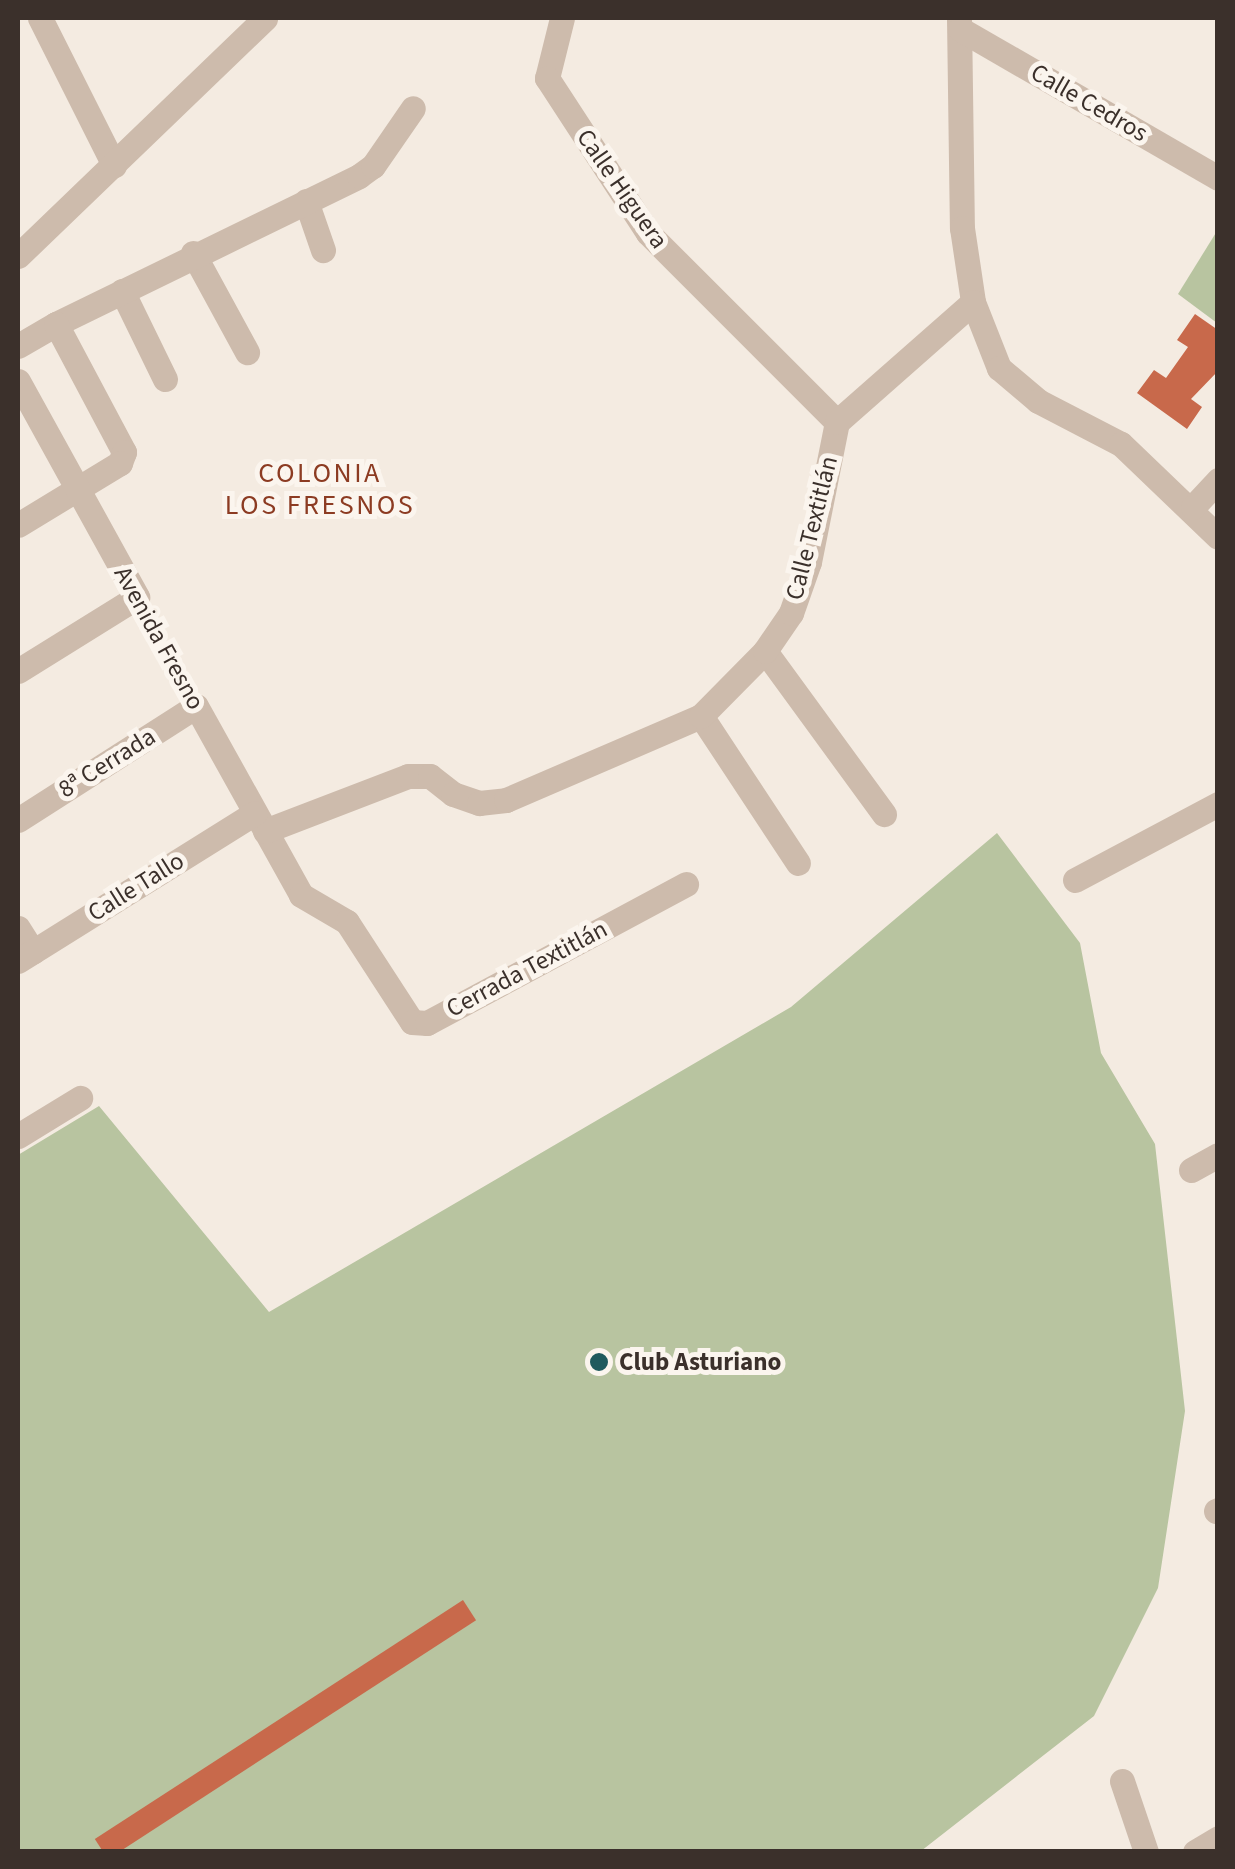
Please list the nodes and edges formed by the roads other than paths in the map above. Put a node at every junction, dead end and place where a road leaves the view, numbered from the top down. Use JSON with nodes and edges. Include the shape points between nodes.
{"nodes":[{"id":1,"x":40,"y":18,"type":"edge"},
{"id":2,"x":266,"y":18,"type":"edge"},
{"id":3,"x":562,"y":18,"type":"edge"},
{"id":4,"x":959,"y":23,"type":"edge"},
{"id":5,"x":413,"y":108,"type":"dead end"},
{"id":6,"x":114,"y":164,"type":"junction"},
{"id":7,"x":1218,"y":178,"type":"edge"},
{"id":8,"x":306,"y":201,"type":"junction"},
{"id":9,"x":323,"y":250,"type":"dead end"},
{"id":10,"x":193,"y":253,"type":"junction"},
{"id":11,"x":18,"y":256,"type":"edge"},
{"id":12,"x":122,"y":291,"type":"junction"},
{"id":13,"x":973,"y":302,"type":"junction"},
{"id":14,"x":56,"y":324,"type":"junction"},
{"id":15,"x":18,"y":346,"type":"edge"},
{"id":16,"x":246,"y":352,"type":"dead end"},
{"id":17,"x":165,"y":378,"type":"dead end"},
{"id":18,"x":18,"y":381,"type":"edge"},
{"id":19,"x":25,"y":411,"type":"edge"},
{"id":20,"x":836,"y":422,"type":"junction"},
{"id":21,"x":1218,"y":480,"type":"edge"},
{"id":22,"x":76,"y":488,"type":"junction"},
{"id":23,"x":1193,"y":507,"type":"junction"},
{"id":24,"x":18,"y":525,"type":"edge"},
{"id":25,"x":1218,"y":536,"type":"edge"},
{"id":26,"x":765,"y":650,"type":"junction"},
{"id":27,"x":18,"y":671,"type":"edge"},
{"id":28,"x":196,"y":706,"type":"joint"},
{"id":29,"x":701,"y":716,"type":"junction"},
{"id":30,"x":1218,"y":804,"type":"edge"},
{"id":31,"x":884,"y":814,"type":"dead end"},
{"id":32,"x":18,"y":820,"type":"edge"},
{"id":33,"x":260,"y":822,"type":"junction"},
{"id":34,"x":798,"y":863,"type":"dead end"},
{"id":35,"x":1075,"y":880,"type":"dead end"},
{"id":36,"x":686,"y":884,"type":"dead end"},
{"id":37,"x":301,"y":895,"type":"joint"},
{"id":38,"x":18,"y":928,"type":"edge"},
{"id":39,"x":25,"y":956,"type":"edge"},
{"id":40,"x":80,"y":1098,"type":"dead end"},
{"id":41,"x":18,"y":1136,"type":"edge"},
{"id":42,"x":1218,"y":1155,"type":"edge"},
{"id":43,"x":1191,"y":1170,"type":"dead end"},
{"id":44,"x":1122,"y":1780,"type":"dead end"},
{"id":45,"x":1218,"y":1838,"type":"edge"},
{"id":46,"x":1146,"y":1852,"type":"edge"},
{"id":47,"x":1195,"y":1852,"type":"edge"}],
"edges":[{"from":1,"to":6,"type":"street"},
{"from":2,"to":6,"type":"street"},
{"from":3,"to":20,"type":"street","name":"Calle Higuera","via":[[547,78],[648,233]]},
{"from":4,"to":7,"type":"street","name":"Calle Cedros"},
{"from":4,"to":13,"type":"street","via":[[962,228]]},
{"from":5,"to":8,"type":"street","via":[[373,166]]},
{"from":6,"to":11,"type":"street"},
{"from":8,"to":9,"type":"street"},
{"from":8,"to":10,"type":"street"},
{"from":10,"to":12,"type":"street"},
{"from":10,"to":16,"type":"street"},
{"from":12,"to":14,"type":"street"},
{"from":12,"to":17,"type":"street"},
{"from":13,"to":20,"type":"street","name":"Calle Textitlán"},
{"from":13,"to":23,"type":"street","via":[[998,368],[1038,401],[1122,444]]},
{"from":14,"to":15,"type":"street"},
{"from":14,"to":22,"type":"street","via":[[124,452],[120,463]]},
{"from":18,"to":19,"type":"street","name":"Avenida Fresno"},
{"from":19,"to":22,"type":"street","name":"Avenida Fresno"},
{"from":20,"to":26,"type":"street","name":"Calle Textitlán","via":[[808,562],[790,613]]},
{"from":21,"to":23,"type":"street"},
{"from":22,"to":24,"type":"street"},
{"from":22,"to":27,"type":"street","name":"Avenida Fresno","via":[[136,597]]},
{"from":23,"to":25,"type":"street"},
{"from":26,"to":29,"type":"street","name":"Calle Textitlán"},
{"from":26,"to":31,"type":"street"},
{"from":28,"to":32,"type":"street","name":"8ª Cerrada"},
{"from":28,"to":33,"type":"street","name":"Avenida Fresno"},
{"from":29,"to":33,"type":"street","name":"Calle Textitlán","via":[[506,800],[479,803],[430,776],[408,776]]},
{"from":29,"to":34,"type":"street"},
{"from":30,"to":35,"type":"street"},
{"from":33,"to":37,"type":"street","name":"Avenida Fresno"},
{"from":33,"to":39,"type":"street","name":"Calle Tallo"},
{"from":36,"to":37,"type":"street","name":"Cerrada Textitlán","via":[[427,1023],[412,1022],[401,1010],[346,922]]},
{"from":38,"to":39,"type":"street"},
{"from":40,"to":41,"type":"street"},
{"from":42,"to":43,"type":"street"},
{"from":44,"to":46,"type":"street"},
{"from":45,"to":47,"type":"street"}]}
